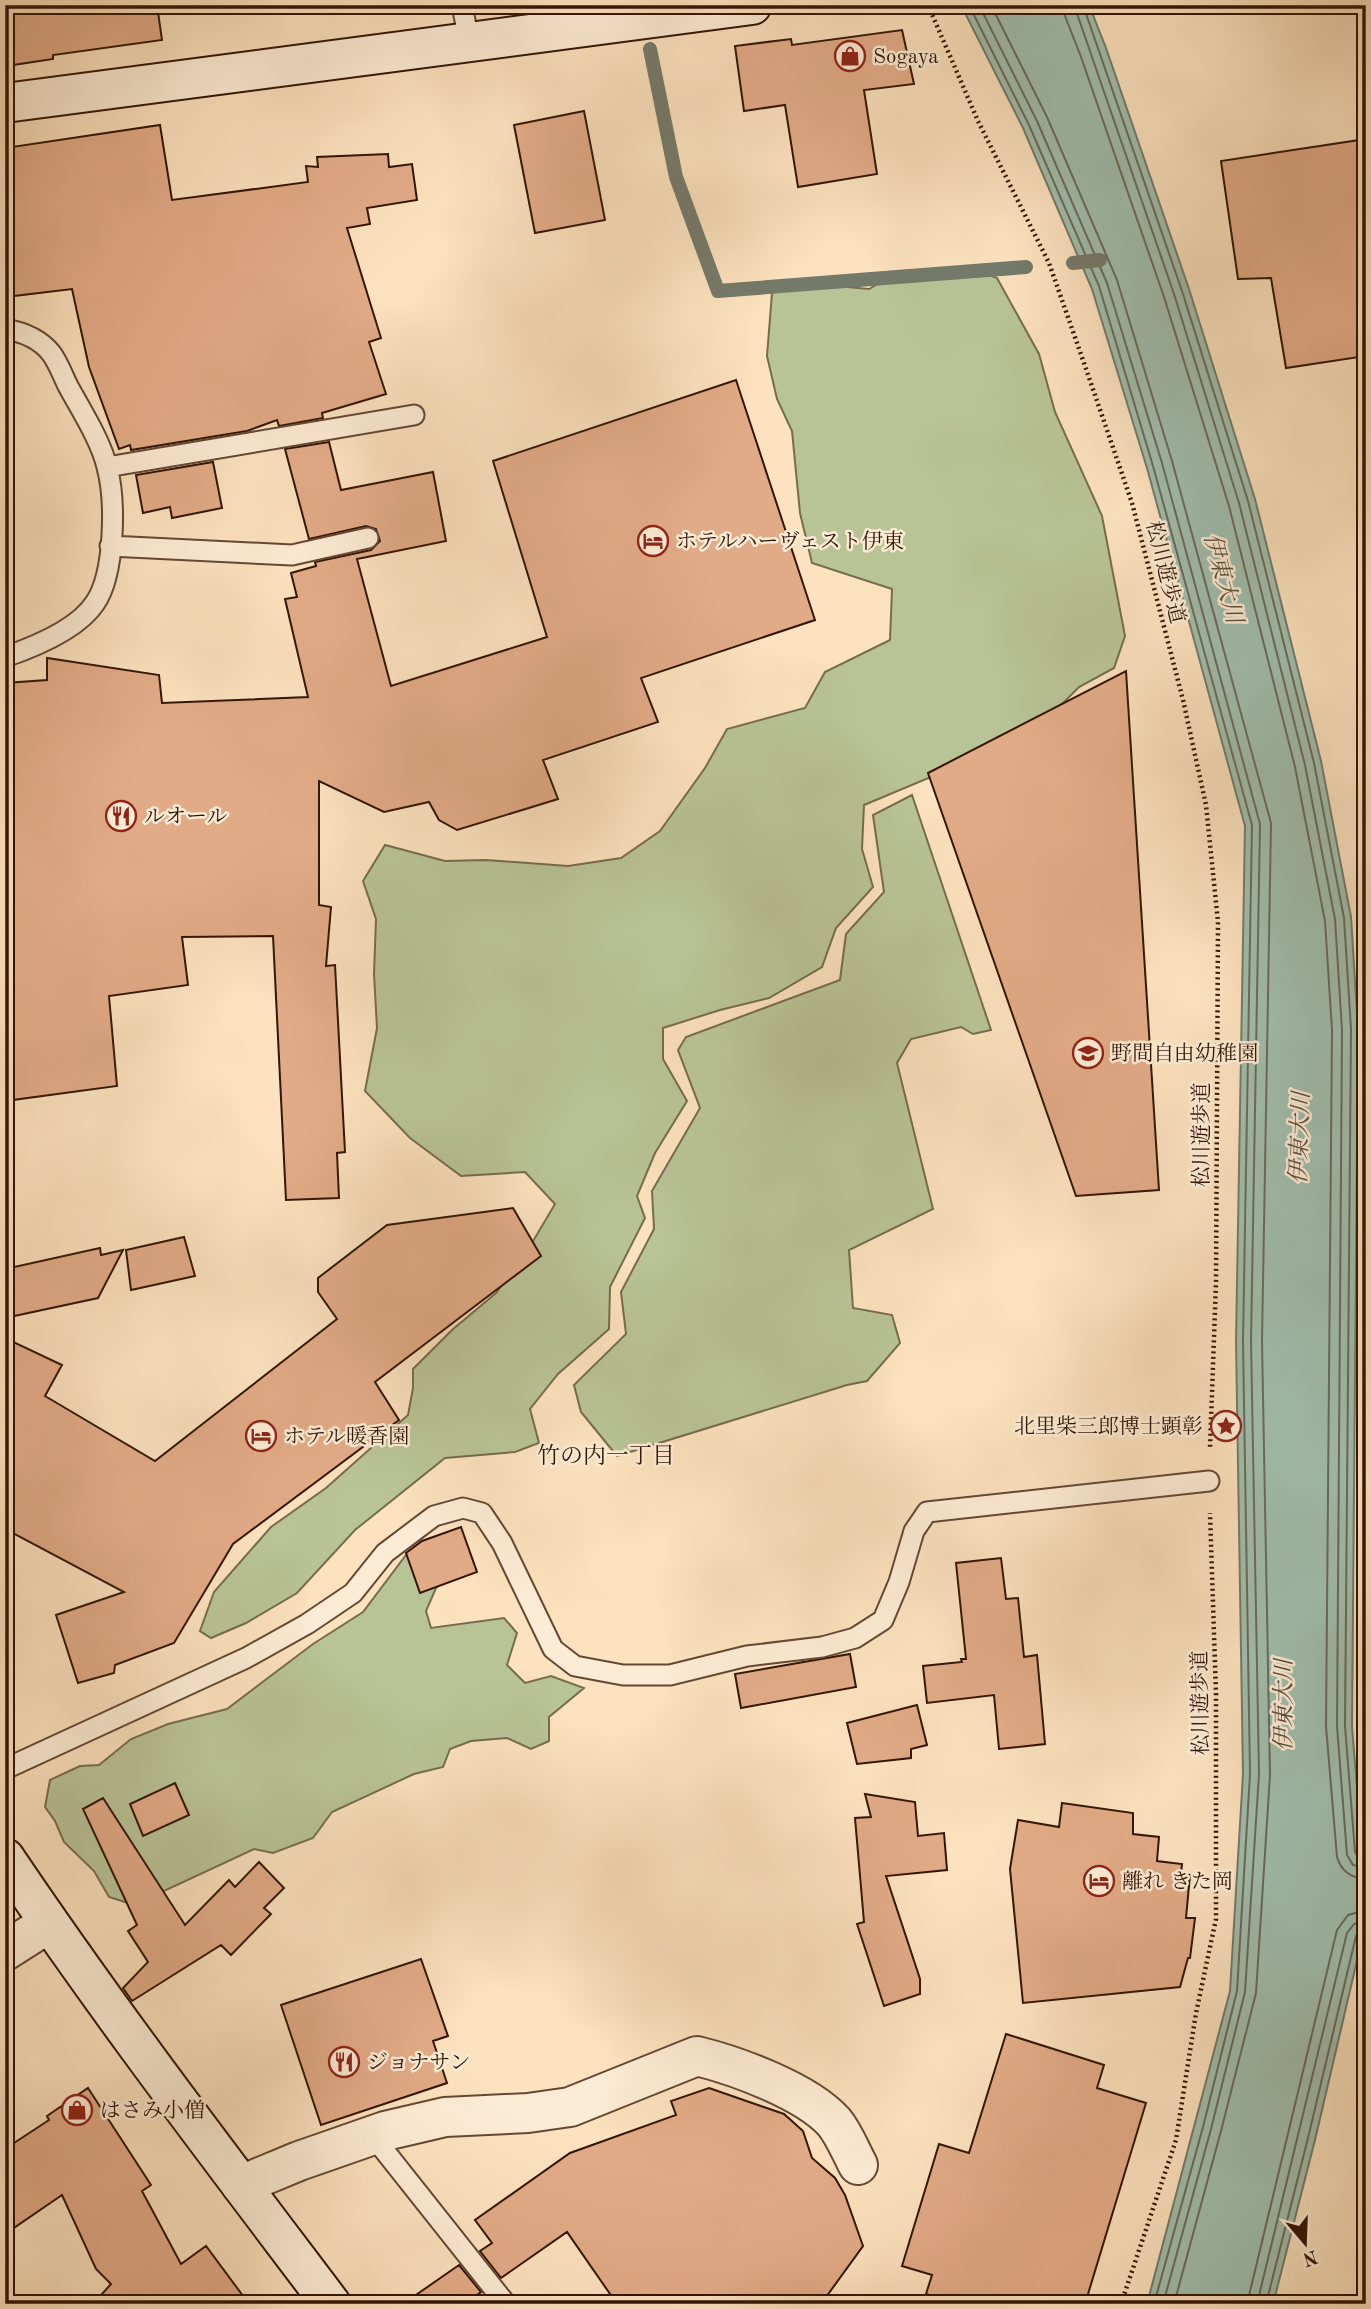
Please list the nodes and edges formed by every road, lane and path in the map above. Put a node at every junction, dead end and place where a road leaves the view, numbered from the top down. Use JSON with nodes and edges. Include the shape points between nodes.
{"nodes":[{"id":1,"x":752,"y":5,"type":"edge"},
{"id":2,"x":928,"y":5,"type":"edge"},
{"id":3,"x":466,"y":23,"type":"edge"},
{"id":4,"x":5,"y":103,"type":"edge"},
{"id":5,"x":5,"y":329,"type":"edge"},
{"id":6,"x":414,"y":415,"type":"dead end"},
{"id":7,"x":107,"y":467,"type":"junction"},
{"id":8,"x":368,"y":538,"type":"dead end"},
{"id":9,"x":110,"y":547,"type":"junction"},
{"id":10,"x":5,"y":657,"type":"edge"},
{"id":11,"x":1209,"y":1480,"type":"junction"},
{"id":12,"x":5,"y":1769,"type":"edge"},
{"id":13,"x":5,"y":1858,"type":"edge"},
{"id":14,"x":49,"y":1923,"type":"junction"},
{"id":15,"x":5,"y":1951,"type":"edge"},
{"id":16,"x":372,"y":2135,"type":"junction"},
{"id":17,"x":858,"y":2165,"type":"dead end"},
{"id":18,"x":241,"y":2185,"type":"junction"},
{"id":19,"x":331,"y":2304,"type":"edge"},
{"id":20,"x":506,"y":2304,"type":"edge"},
{"id":21,"x":1121,"y":2304,"type":"edge"}],
"edges":[{"from":1,"to":3,"type":"street"},
{"from":2,"to":11,"type":"path","name":"松川遊歩道","via":[[978,121],[1049,263],[1084,363],[1132,503],[1206,805],[1218,922],[1216,1282]]},
{"from":3,"to":4,"type":"street"},
{"from":5,"to":7,"type":"lane","via":[[28,333],[51,353]]},
{"from":6,"to":7,"type":"lane"},
{"from":7,"to":9,"type":"lane"},
{"from":8,"to":9,"type":"lane","via":[[292,555]]},
{"from":9,"to":10,"type":"lane","via":[[104,587],[94,605],[36,646]]},
{"from":11,"to":12,"type":"lane","via":[[927,1512],[915,1531],[883,1620],[855,1638],[747,1656],[670,1675],[623,1675],[575,1666],[553,1649],[502,1543],[482,1513],[463,1508],[434,1516],[385,1553],[352,1593],[307,1624],[246,1658]]},
{"from":11,"to":21,"type":"path","name":"松川遊歩道","via":[[1216,1694],[1216,1919],[1176,2140]]},
{"from":13,"to":14,"type":"street"},
{"from":14,"to":15,"type":"street"},
{"from":14,"to":18,"type":"street"},
{"from":16,"to":17,"type":"street","via":[[445,2117],[570,2107],[697,2056],[802,2096],[835,2123]]},
{"from":16,"to":18,"type":"street"},
{"from":16,"to":20,"type":"lane"},
{"from":18,"to":19,"type":"street"}]}
